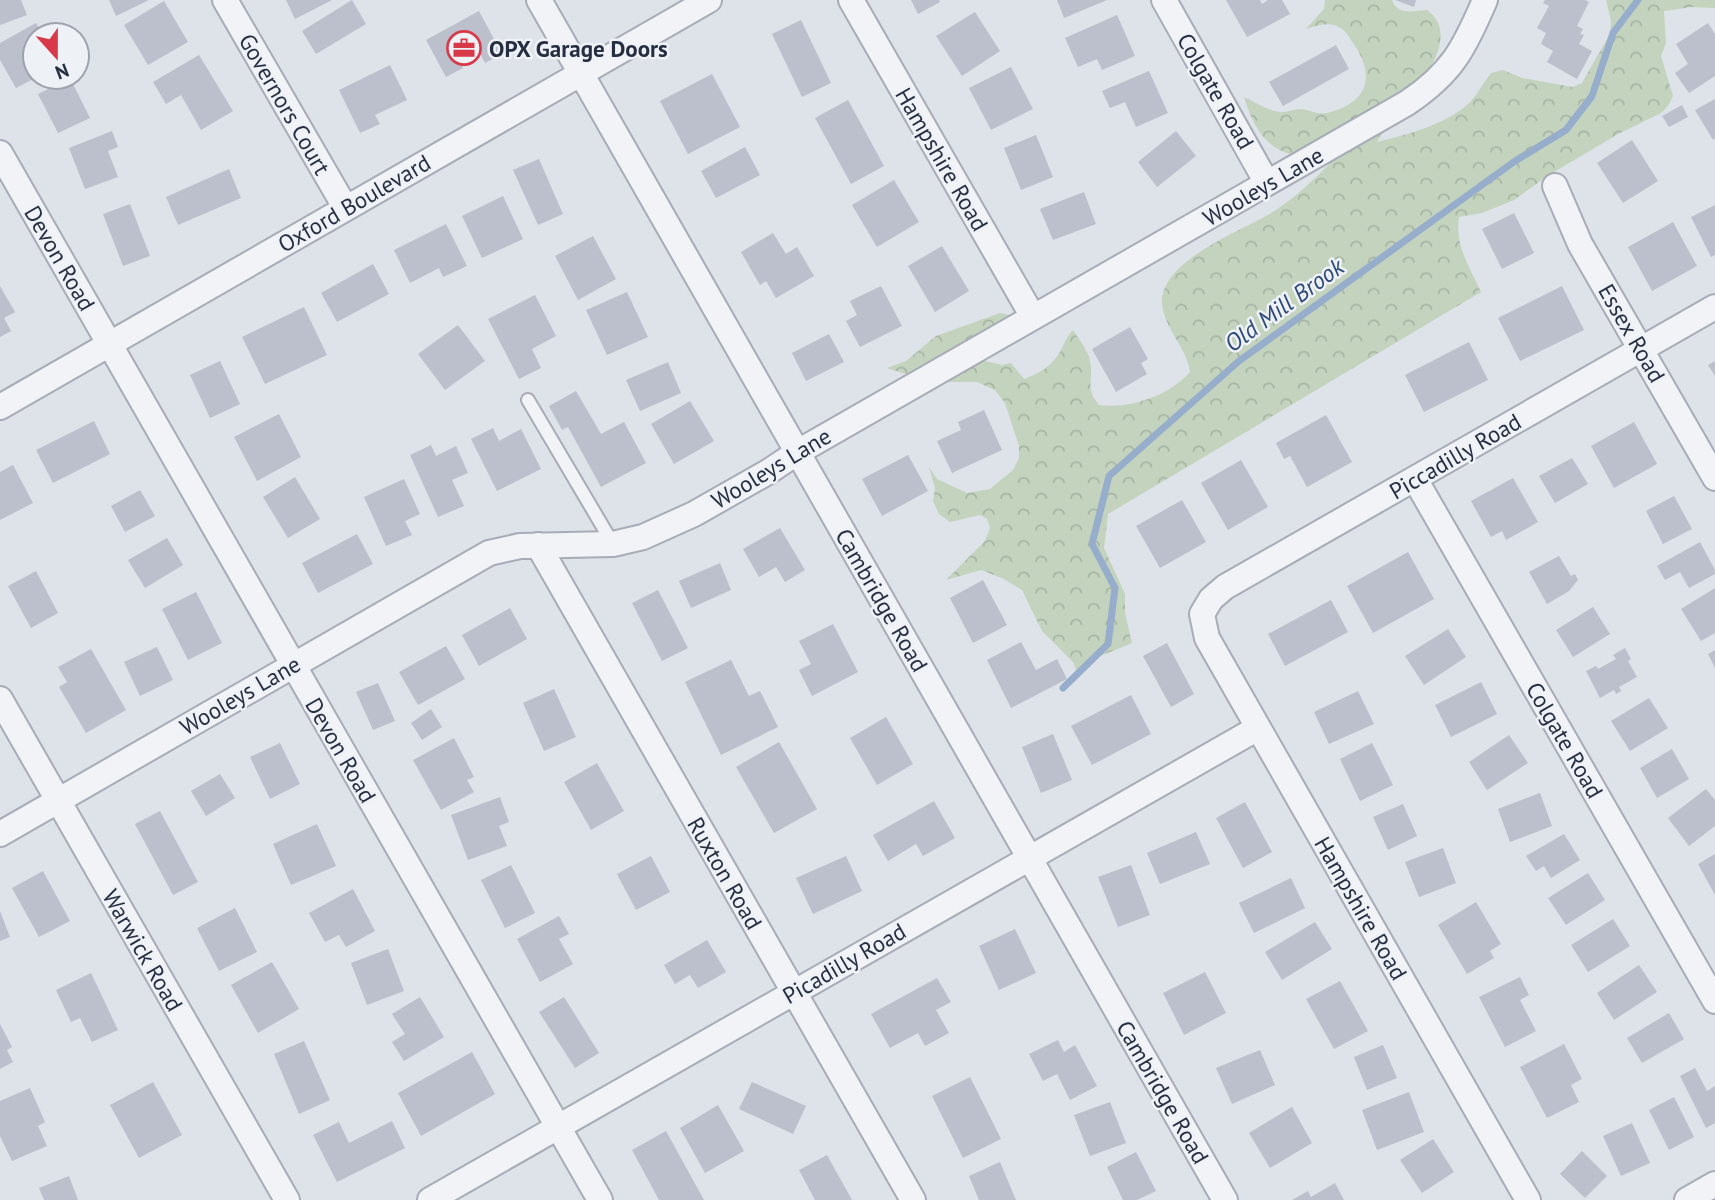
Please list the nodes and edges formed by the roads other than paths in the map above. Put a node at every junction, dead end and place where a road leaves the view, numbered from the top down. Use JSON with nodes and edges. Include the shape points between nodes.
{"nodes":[{"id":1,"x":225,"y":0,"type":"edge"},
{"id":2,"x":539,"y":0,"type":"edge"},
{"id":3,"x":709,"y":0,"type":"edge"},
{"id":4,"x":851,"y":0,"type":"edge"},
{"id":5,"x":1164,"y":0,"type":"edge"},
{"id":6,"x":1485,"y":0,"type":"edge"},
{"id":7,"x":581,"y":73,"type":"junction"},
{"id":8,"x":0,"y":153,"type":"edge"},
{"id":9,"x":1268,"y":183,"type":"junction"},
{"id":10,"x":1555,"y":186,"type":"dead end"},
{"id":11,"x":345,"y":207,"type":"junction"},
{"id":12,"x":1715,"y":307,"type":"edge"},
{"id":13,"x":1032,"y":317,"type":"junction"},
{"id":14,"x":109,"y":343,"type":"junction"},
{"id":15,"x":1641,"y":349,"type":"junction"},
{"id":16,"x":528,"y":400,"type":"dead end"},
{"id":17,"x":0,"y":407,"type":"edge"},
{"id":18,"x":798,"y":452,"type":"junction"},
{"id":19,"x":1715,"y":478,"type":"edge"},
{"id":20,"x":1415,"y":479,"type":"junction"},
{"id":21,"x":613,"y":544,"type":"junction"},
{"id":22,"x":538,"y":545,"type":"junction"},
{"id":23,"x":1202,"y":614,"type":"joint"},
{"id":24,"x":293,"y":665,"type":"junction"},
{"id":25,"x":0,"y":699,"type":"edge"},
{"id":26,"x":1258,"y":728,"type":"junction"},
{"id":27,"x":58,"y":800,"type":"junction"},
{"id":28,"x":0,"y":834,"type":"edge"},
{"id":29,"x":1029,"y":857,"type":"junction"},
{"id":30,"x":793,"y":992,"type":"junction"},
{"id":31,"x":1715,"y":1001,"type":"edge"},
{"id":32,"x":558,"y":1127,"type":"junction"},
{"id":33,"x":1715,"y":1184,"type":"edge"},
{"id":34,"x":287,"y":1200,"type":"edge"},
{"id":35,"x":430,"y":1200,"type":"edge"},
{"id":36,"x":600,"y":1200,"type":"edge"},
{"id":37,"x":913,"y":1200,"type":"edge"},
{"id":38,"x":1225,"y":1200,"type":"edge"},
{"id":39,"x":1528,"y":1200,"type":"edge"},
{"id":40,"x":1687,"y":1200,"type":"edge"}],
"edges":[{"from":1,"to":11,"type":"street","name":"Governors Court"},
{"from":2,"to":7,"type":"street","name":"Cambridge Road"},
{"from":3,"to":7,"type":"street","name":"Oxford Boulevard"},
{"from":4,"to":13,"type":"street","name":"Hampshire Road"},
{"from":5,"to":9,"type":"street","name":"Colgate Road"},
{"from":6,"to":9,"type":"street","name":"Wooleys Lane","via":[[1472,31],[1441,77],[1407,103]]},
{"from":7,"to":11,"type":"street","name":"Oxford Boulevard"},
{"from":7,"to":18,"type":"street","name":"Cambridge Road"},
{"from":8,"to":14,"type":"street","name":"Devon Road"},
{"from":9,"to":13,"type":"street","name":"Wooleys Lane"},
{"from":10,"to":15,"type":"street","name":"Essex Road","via":[[1580,244]]},
{"from":11,"to":14,"type":"street","name":"Oxford Boulevard"},
{"from":12,"to":15,"type":"street","name":"Piccadilly Road"},
{"from":13,"to":18,"type":"street","name":"Wooleys Lane"},
{"from":14,"to":17,"type":"street","name":"Oxford Boulevard"},
{"from":14,"to":24,"type":"street","name":"Devon Road"},
{"from":15,"to":19,"type":"street","name":"Essex Road"},
{"from":15,"to":20,"type":"street","name":"Piccadilly Road"},
{"from":16,"to":21,"type":"lane"},
{"from":18,"to":21,"type":"street","name":"Wooleys Lane","via":[[668,527]]},
{"from":18,"to":29,"type":"street","name":"Cambridge Road"},
{"from":20,"to":23,"type":"street","name":"Piccadilly Road","via":[[1225,587]]},
{"from":20,"to":31,"type":"street","name":"Colgate Road"},
{"from":21,"to":22,"type":"street","name":"Wooleys Lane"},
{"from":22,"to":24,"type":"street","name":"Wooleys Lane","via":[[489,553]]},
{"from":22,"to":30,"type":"street","name":"Ruxton Road"},
{"from":23,"to":26,"type":"street","name":"Hampshire Road","via":[[1207,638]]},
{"from":24,"to":27,"type":"street","name":"Wooleys Lane"},
{"from":24,"to":32,"type":"street","name":"Devon Road"},
{"from":25,"to":27,"type":"street","name":"Warwick Road"},
{"from":26,"to":29,"type":"street","name":"Picadilly Road"},
{"from":26,"to":39,"type":"street","name":"Hampshire Road"},
{"from":27,"to":28,"type":"street","name":"Wooleys Lane"},
{"from":27,"to":34,"type":"street","name":"Warwick Road"},
{"from":29,"to":30,"type":"street","name":"Picadilly Road"},
{"from":29,"to":38,"type":"street","name":"Cambridge Road"},
{"from":30,"to":32,"type":"street","name":"Picadilly Road"},
{"from":30,"to":37,"type":"street","name":"Ruxton Road"},
{"from":32,"to":35,"type":"street","name":"Picadilly Road"},
{"from":32,"to":36,"type":"street","name":"Devon Road"},
{"from":33,"to":40,"type":"street"}]}
